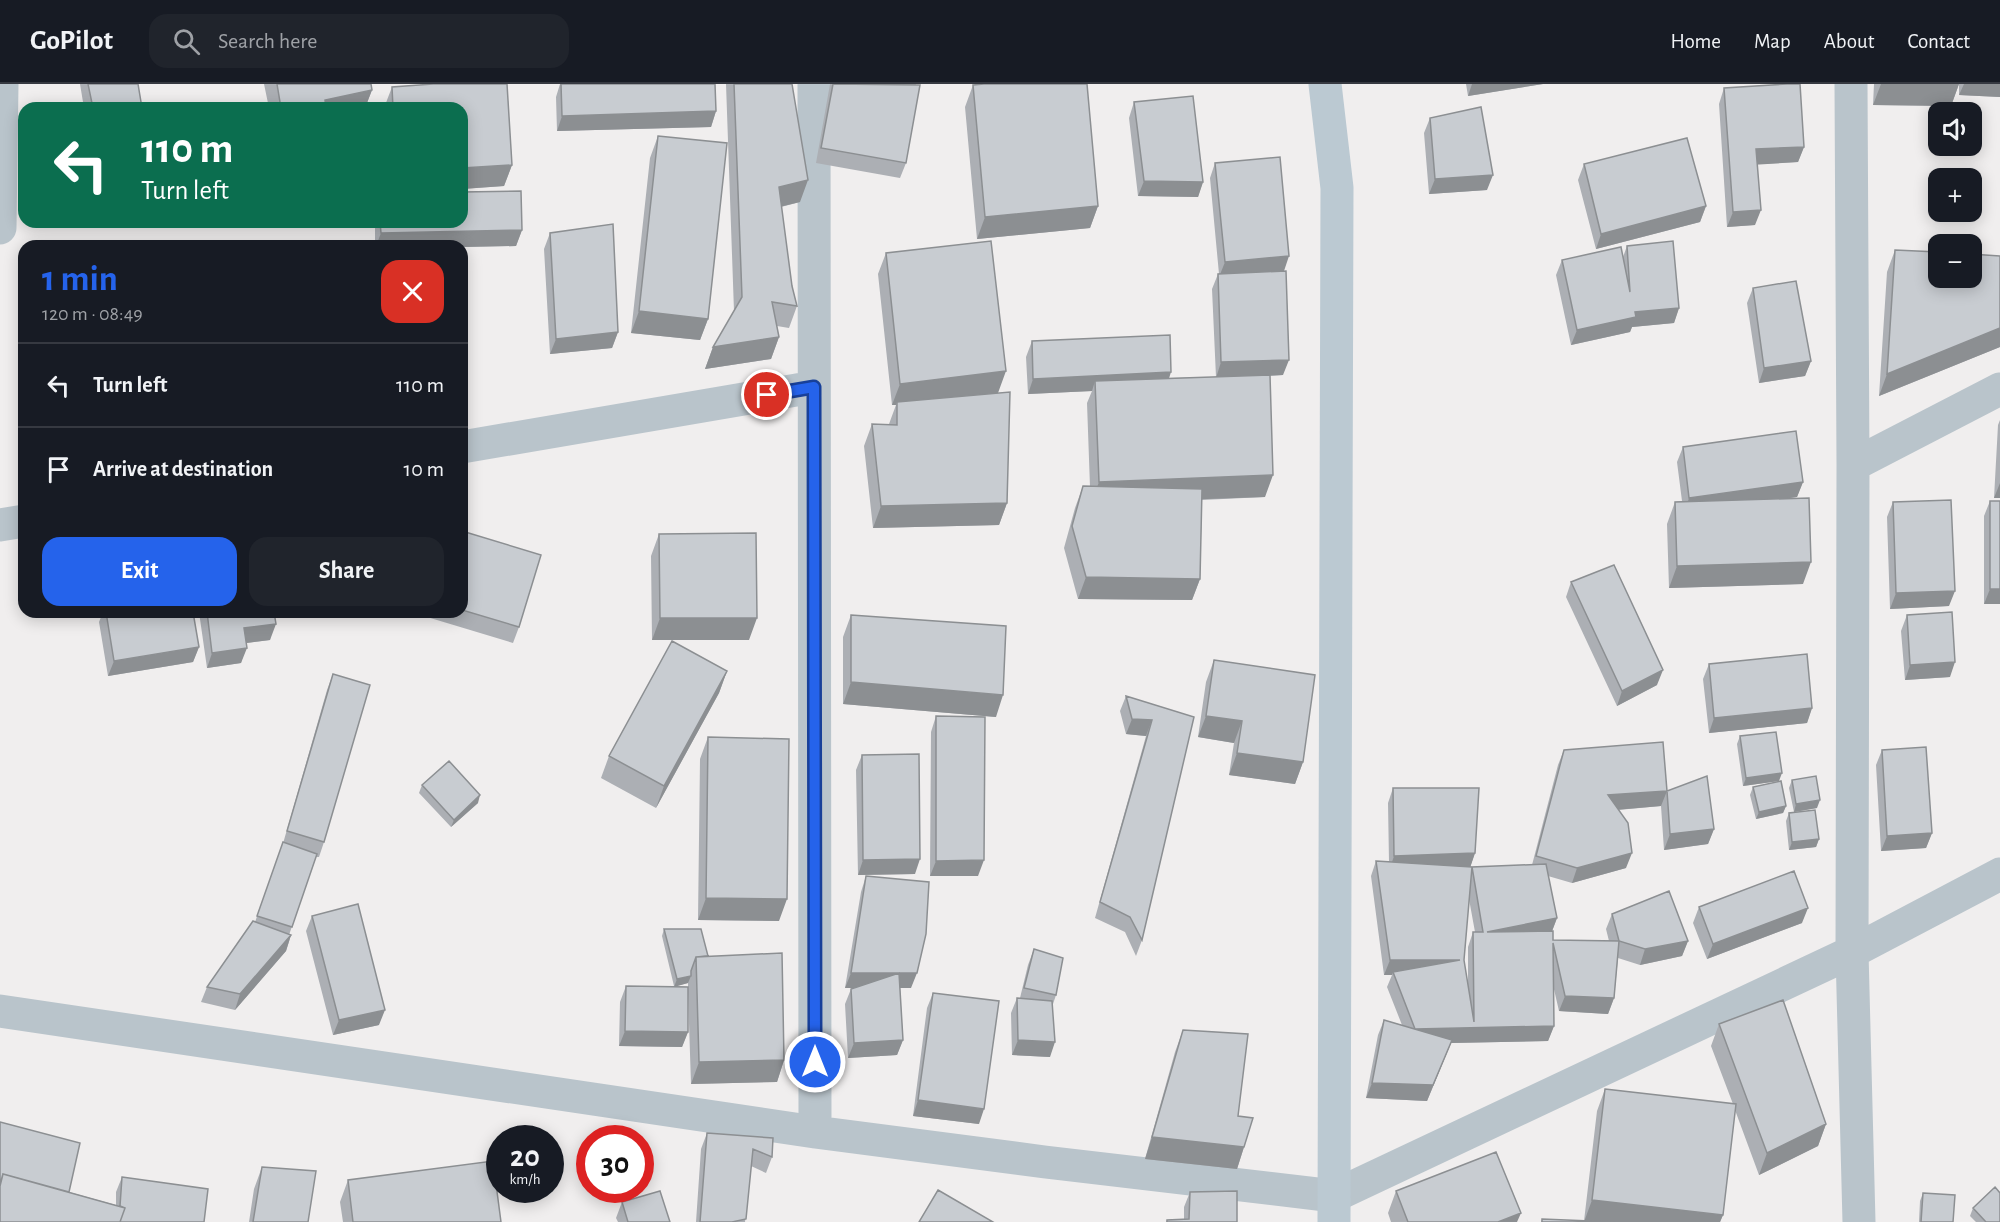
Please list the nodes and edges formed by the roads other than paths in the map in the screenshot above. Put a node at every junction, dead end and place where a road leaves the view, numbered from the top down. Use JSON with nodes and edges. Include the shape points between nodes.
{"nodes":[{"id":1,"x":2,"y":84,"type":"edge"},
{"id":2,"x":814,"y":84,"type":"edge"},
{"id":3,"x":1325,"y":84,"type":"edge"},
{"id":4,"x":1851,"y":84,"type":"edge"},
{"id":5,"x":0,"y":228,"type":"edge"},
{"id":6,"x":814,"y":387,"type":"junction"},
{"id":7,"x":2000,"y":389,"type":"edge"},
{"id":8,"x":468,"y":446,"type":"edge"},
{"id":9,"x":1853,"y":465,"type":"junction"},
{"id":10,"x":18,"y":522,"type":"edge"},
{"id":11,"x":0,"y":525,"type":"edge"},
{"id":12,"x":2000,"y":874,"type":"edge"},
{"id":13,"x":1852,"y":952,"type":"junction"},
{"id":14,"x":0,"y":1011,"type":"edge"},
{"id":15,"x":815,"y":1132,"type":"junction"},
{"id":16,"x":1334,"y":1209,"type":"edge"},
{"id":17,"x":1859,"y":1222,"type":"edge"}],
"edges":[{"from":1,"to":5,"type":"street"},
{"from":2,"to":6,"type":"street"},
{"from":3,"to":16,"type":"street","via":[[1337,207]]},
{"from":4,"to":9,"type":"street"},
{"from":6,"to":8,"type":"street"},
{"from":6,"to":15,"type":"street"},
{"from":7,"to":9,"type":"street"},
{"from":9,"to":13,"type":"street"},
{"from":10,"to":11,"type":"street"},
{"from":12,"to":13,"type":"street"},
{"from":13,"to":16,"type":"street"},
{"from":13,"to":17,"type":"street"},
{"from":14,"to":15,"type":"street"},
{"from":15,"to":16,"type":"street","via":[[1045,1162]]}]}
